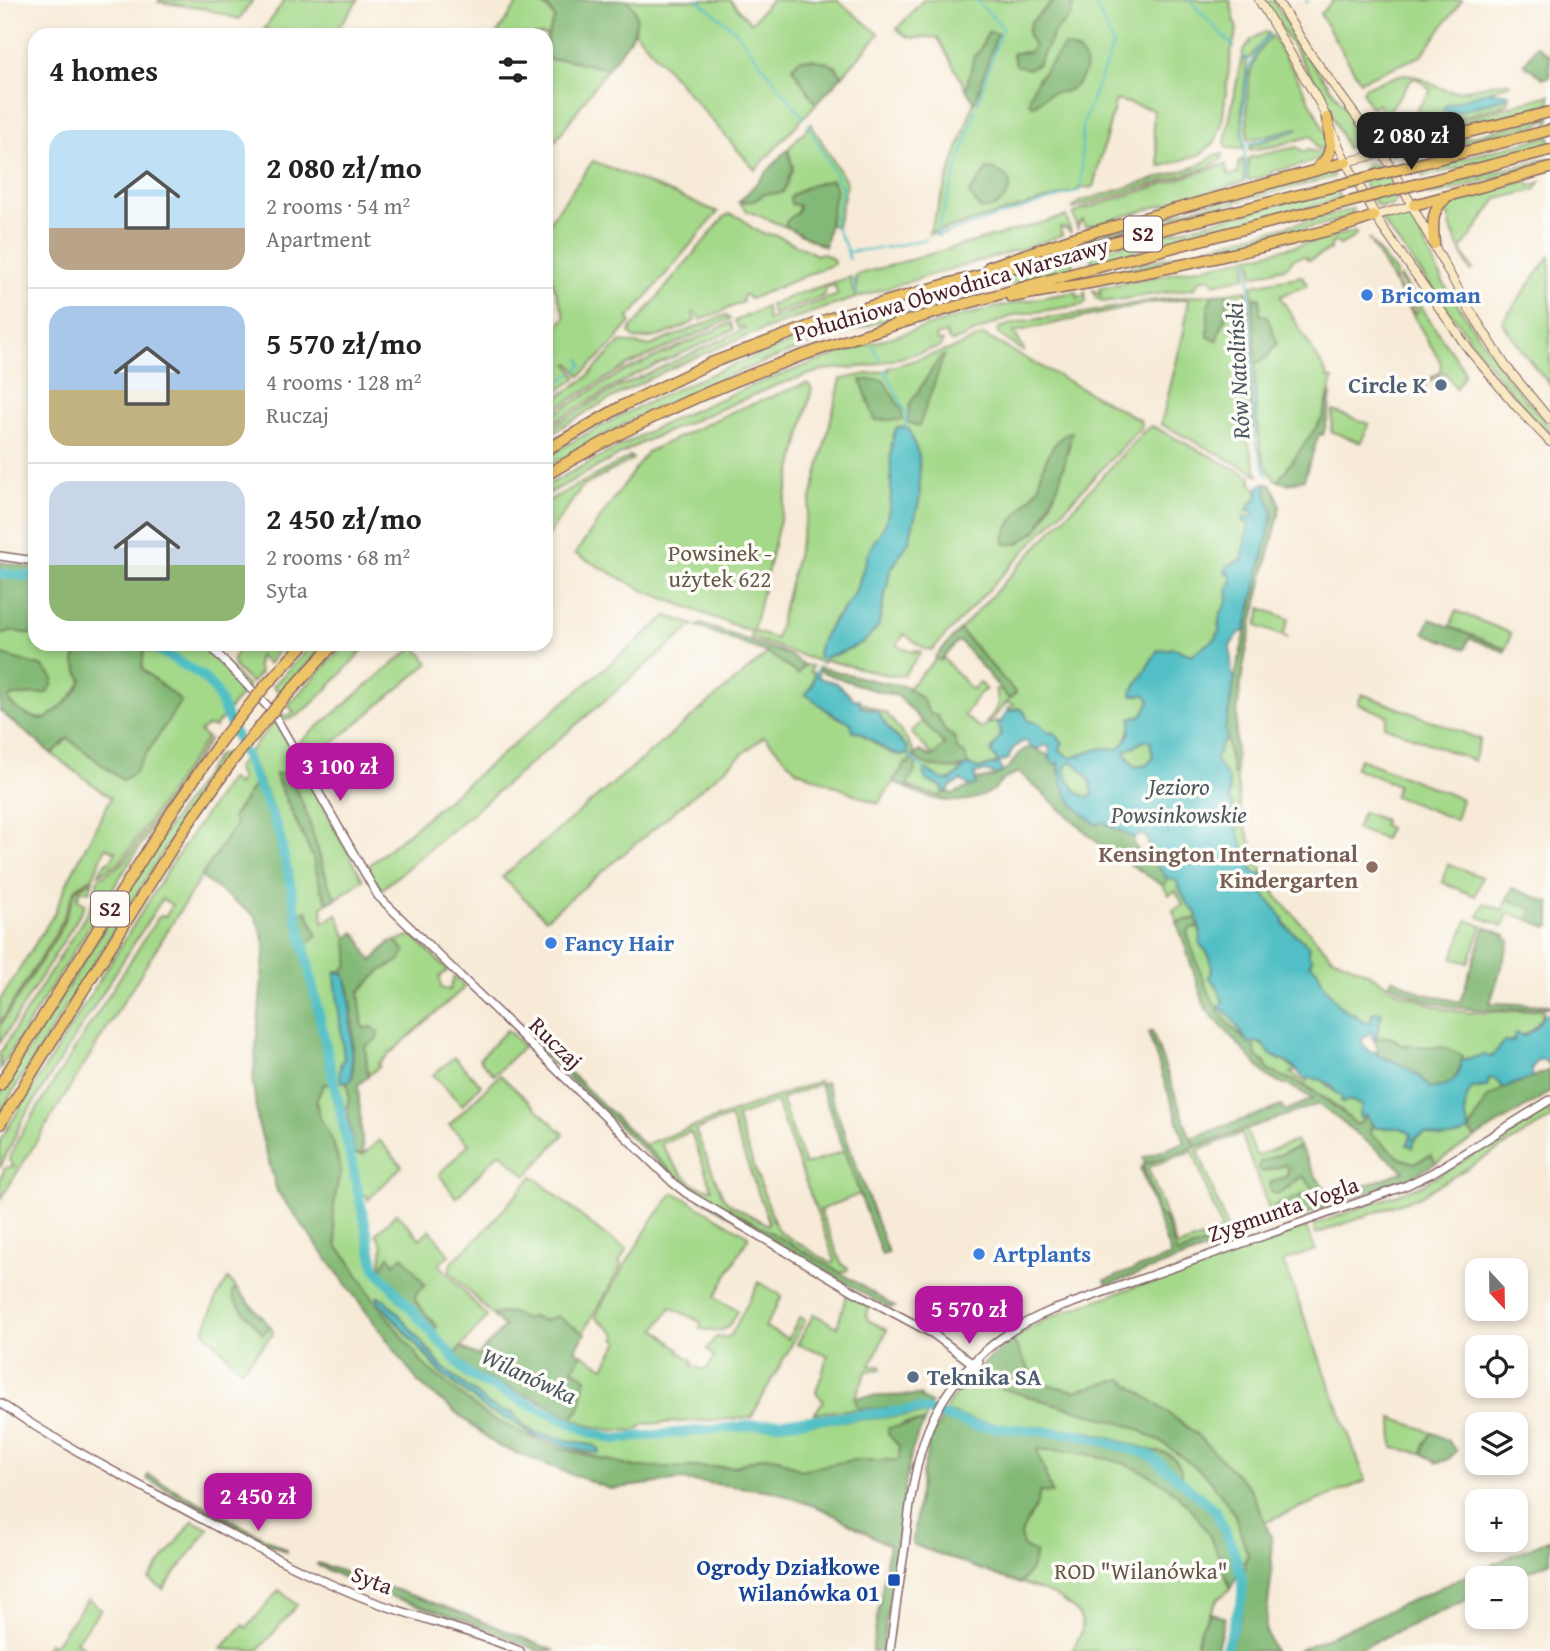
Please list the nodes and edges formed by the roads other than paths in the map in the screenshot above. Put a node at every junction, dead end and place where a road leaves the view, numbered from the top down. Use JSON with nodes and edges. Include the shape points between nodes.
{"nodes":[{"id":1,"x":1259,"y":0,"type":"edge"},
{"id":2,"x":1277,"y":0,"type":"edge"},
{"id":3,"x":1550,"y":112,"type":"edge"},
{"id":4,"x":1327,"y":118,"type":"junction"},
{"id":5,"x":1550,"y":130,"type":"edge"},
{"id":6,"x":1550,"y":150,"type":"edge"},
{"id":7,"x":1383,"y":153,"type":"junction"},
{"id":8,"x":1346,"y":162,"type":"junction"},
{"id":9,"x":1550,"y":168,"type":"edge"},
{"id":10,"x":1315,"y":169,"type":"junction"},
{"id":11,"x":1449,"y":196,"type":"junction"},
{"id":12,"x":1414,"y":205,"type":"junction"},
{"id":13,"x":1374,"y":216,"type":"junction"},
{"id":14,"x":1434,"y":244,"type":"junction"},
{"id":15,"x":947,"y":284,"type":"junction"},
{"id":16,"x":960,"y":305,"type":"junction"},
{"id":17,"x":1550,"y":420,"type":"edge"},
{"id":18,"x":1550,"y":442,"type":"edge"},
{"id":19,"x":553,"y":446,"type":"edge"},
{"id":20,"x":553,"y":471,"type":"edge"},
{"id":21,"x":0,"y":555,"type":"edge"},
{"id":22,"x":28,"y":560,"type":"edge"},
{"id":23,"x":215,"y":651,"type":"edge"},
{"id":24,"x":298,"y":651,"type":"edge"},
{"id":25,"x":328,"y":651,"type":"edge"},
{"id":26,"x":0,"y":1085,"type":"edge"},
{"id":27,"x":1550,"y":1100,"type":"edge"},
{"id":28,"x":0,"y":1124,"type":"edge"},
{"id":29,"x":974,"y":1364,"type":"junction"},
{"id":30,"x":0,"y":1403,"type":"edge"},
{"id":31,"x":520,"y":1651,"type":"edge"},
{"id":32,"x":890,"y":1651,"type":"edge"}],
"edges":[{"from":1,"to":4,"type":"main road"},
{"from":2,"to":7,"type":"main road"},
{"from":3,"to":7,"type":"highway"},
{"from":4,"to":8,"type":"main road"},
{"from":4,"to":10,"type":"highway","via":[[1331,151]]},
{"from":5,"to":15,"type":"highway","name":"Południowa Obwodnica Warszawy","number":"S2","bridge":true},
{"from":6,"to":16,"type":"highway","name":"Południowa Obwodnica Warszawy","number":"S2","bridge":true},
{"from":7,"to":8,"type":"main road"},
{"from":7,"to":12,"type":"main road"},
{"from":8,"to":10,"type":"highway"},
{"from":8,"to":13,"type":"main road"},
{"from":9,"to":11,"type":"highway"},
{"from":10,"to":15,"type":"highway","via":[[1079,236]]},
{"from":11,"to":12,"type":"highway"},
{"from":11,"to":14,"type":"highway","via":[[1435,210]]},
{"from":12,"to":13,"type":"main road"},
{"from":12,"to":14,"type":"main road"},
{"from":13,"to":16,"type":"highway","via":[[1219,258]]},
{"from":13,"to":18,"type":"main road","via":[[1469,350]]},
{"from":14,"to":17,"type":"main road","via":[[1505,365]]},
{"from":15,"to":19,"type":"highway","name":"Południowa Obwodnica Warszawy","number":"S2","via":[[834,317],[711,363]]},
{"from":16,"to":20,"type":"highway","name":"Południowa Obwodnica Warszawy","number":"S2","via":[[728,382],[653,416]]},
{"from":21,"to":22,"type":"street"},
{"from":23,"to":29,"type":"street","name":"Ruczaj","via":[[272,711],[378,896],[672,1182],[933,1334]]},
{"from":24,"to":26,"type":"highway","number":"S2","bridge":true,"via":[[222,739],[173,810]]},
{"from":25,"to":28,"type":"highway","number":"S2","bridge":true,"via":[[233,760],[177,840]]},
{"from":27,"to":29,"type":"street","name":"Zygmunta Vogla","via":[[1405,1186],[1050,1311],[1016,1329]]},
{"from":29,"to":32,"type":"street","name":"Zygmunta Vogla","via":[[940,1406],[922,1448]]},
{"from":30,"to":31,"type":"street","name":"Syta","via":[[98,1463],[302,1572],[390,1608]]}]}
